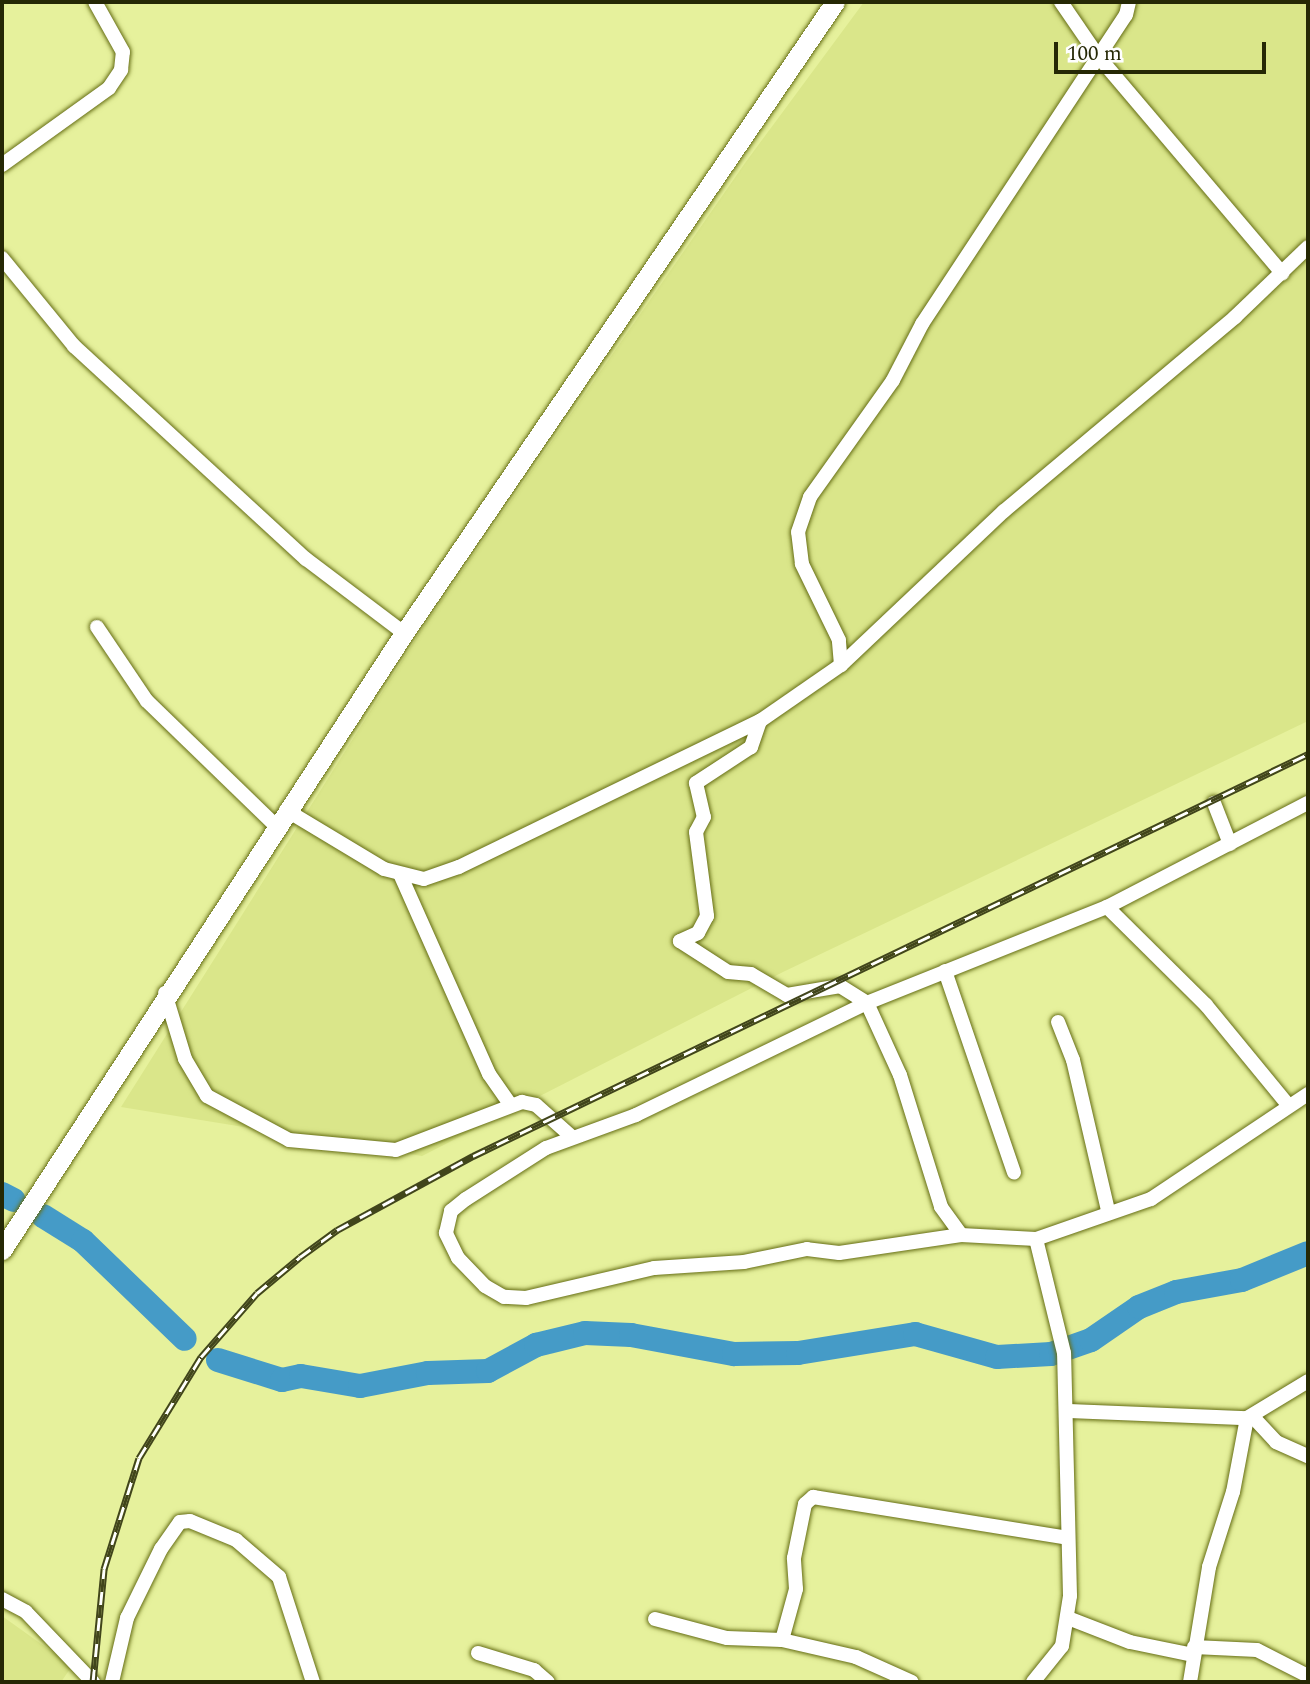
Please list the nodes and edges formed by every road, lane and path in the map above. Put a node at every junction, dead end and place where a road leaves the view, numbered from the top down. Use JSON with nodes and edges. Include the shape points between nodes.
{"nodes":[{"id":1,"x":95,"y":2,"type":"edge"},
{"id":2,"x":835,"y":2,"type":"edge"},
{"id":3,"x":1061,"y":2,"type":"edge"},
{"id":4,"x":1129,"y":2,"type":"edge"},
{"id":5,"x":1098,"y":57,"type":"junction"},
{"id":6,"x":2,"y":165,"type":"edge"},
{"id":7,"x":1308,"y":247,"type":"edge"},
{"id":8,"x":2,"y":258,"type":"edge"},
{"id":9,"x":1282,"y":273,"type":"junction"},
{"id":10,"x":97,"y":627,"type":"dead end"},
{"id":11,"x":404,"y":633,"type":"junction"},
{"id":12,"x":841,"y":665,"type":"junction"},
{"id":13,"x":760,"y":721,"type":"junction"},
{"id":14,"x":1213,"y":803,"type":"dead end"},
{"id":15,"x":1308,"y":803,"type":"edge"},
{"id":16,"x":281,"y":818,"type":"junction"},
{"id":17,"x":1230,"y":844,"type":"junction"},
{"id":18,"x":400,"y":874,"type":"junction"},
{"id":19,"x":1107,"y":907,"type":"junction"},
{"id":20,"x":945,"y":971,"type":"junction"},
{"id":21,"x":165,"y":993,"type":"junction"},
{"id":22,"x":867,"y":1003,"type":"junction"},
{"id":23,"x":1058,"y":1022,"type":"dead end"},
{"id":24,"x":1308,"y":1094,"type":"edge"},
{"id":25,"x":509,"y":1102,"type":"junction"},
{"id":26,"x":1288,"y":1105,"type":"junction"},
{"id":27,"x":572,"y":1137,"type":"junction"},
{"id":28,"x":1014,"y":1172,"type":"dead end"},
{"id":29,"x":1108,"y":1210,"type":"junction"},
{"id":30,"x":961,"y":1235,"type":"junction"},
{"id":31,"x":1036,"y":1239,"type":"junction"},
{"id":32,"x":2,"y":1250,"type":"edge"},
{"id":33,"x":1308,"y":1381,"type":"edge"},
{"id":34,"x":1069,"y":1411,"type":"junction"},
{"id":35,"x":1250,"y":1418,"type":"junction"},
{"id":36,"x":1308,"y":1456,"type":"edge"},
{"id":37,"x":1068,"y":1538,"type":"junction"},
{"id":38,"x":2,"y":1599,"type":"edge"},
{"id":39,"x":1068,"y":1618,"type":"junction"},
{"id":40,"x":655,"y":1619,"type":"dead end"},
{"id":41,"x":782,"y":1640,"type":"junction"},
{"id":42,"x":1194,"y":1651,"type":"junction"},
{"id":43,"x":478,"y":1653,"type":"dead end"},
{"id":44,"x":1308,"y":1676,"type":"edge"},
{"id":45,"x":93,"y":1682,"type":"edge"},
{"id":46,"x":112,"y":1682,"type":"edge"},
{"id":47,"x":313,"y":1682,"type":"edge"},
{"id":48,"x":548,"y":1682,"type":"edge"},
{"id":49,"x":912,"y":1682,"type":"edge"},
{"id":50,"x":1033,"y":1682,"type":"edge"},
{"id":51,"x":1190,"y":1682,"type":"edge"}],
"edges":[{"from":1,"to":6,"type":"street","via":[[123,52],[121,70],[109,88]]},
{"from":2,"to":11,"type":"main road"},
{"from":3,"to":5,"type":"street"},
{"from":4,"to":5,"type":"street"},
{"from":5,"to":9,"type":"street"},
{"from":5,"to":12,"type":"street","via":[[922,324],[893,380],[810,498],[798,532],[802,564],[839,640]]},
{"from":7,"to":9,"type":"street"},
{"from":8,"to":11,"type":"street","via":[[74,346],[306,559]]},
{"from":9,"to":12,"type":"street","via":[[1013,504]]},
{"from":10,"to":16,"type":"street","via":[[148,701]]},
{"from":11,"to":16,"type":"main road"},
{"from":12,"to":13,"type":"street"},
{"from":13,"to":18,"type":"street","via":[[459,867],[424,879]]},
{"from":13,"to":22,"type":"street","via":[[751,747],[696,783],[704,817],[696,832],[707,916],[698,933],[680,941],[728,972],[751,974],[787,995],[840,986]]},
{"from":14,"to":17,"type":"street"},
{"from":15,"to":17,"type":"street"},
{"from":16,"to":18,"type":"street"},
{"from":16,"to":21,"type":"main road"},
{"from":17,"to":19,"type":"street"},
{"from":18,"to":25,"type":"street","via":[[489,1074]]},
{"from":19,"to":20,"type":"street"},
{"from":19,"to":26,"type":"street","via":[[1206,1005]]},
{"from":20,"to":22,"type":"street"},
{"from":20,"to":28,"type":"street"},
{"from":21,"to":25,"type":"street","via":[[185,1059],[207,1096],[289,1140],[396,1150]]},
{"from":21,"to":32,"type":"main road"},
{"from":22,"to":27,"type":"street","via":[[645,1111]]},
{"from":22,"to":30,"type":"street","via":[[900,1075],[941,1207]]},
{"from":23,"to":29,"type":"street","via":[[1073,1060]]},
{"from":24,"to":26,"type":"street"},
{"from":25,"to":27,"type":"street","via":[[536,1105]]},
{"from":26,"to":29,"type":"street","via":[[1151,1199]]},
{"from":27,"to":30,"type":"street","via":[[466,1199],[447,1221],[458,1258],[485,1286],[504,1297],[542,1296],[653,1268],[744,1262],[807,1249],[839,1253]]},
{"from":29,"to":31,"type":"street"},
{"from":30,"to":31,"type":"street"},
{"from":31,"to":34,"type":"street","via":[[1060,1329]]},
{"from":33,"to":35,"type":"street","via":[[1282,1393]]},
{"from":34,"to":35,"type":"street"},
{"from":34,"to":37,"type":"street"},
{"from":35,"to":36,"type":"street","via":[[1276,1442]]},
{"from":35,"to":42,"type":"street"},
{"from":37,"to":39,"type":"street"},
{"from":37,"to":41,"type":"street","via":[[813,1497],[805,1504],[794,1558],[796,1589]]},
{"from":38,"to":45,"type":"street","via":[[26,1612]]},
{"from":39,"to":42,"type":"street","via":[[1159,1651]]},
{"from":39,"to":50,"type":"street","via":[[1057,1657]]},
{"from":40,"to":41,"type":"street","via":[[727,1638]]},
{"from":41,"to":49,"type":"street","via":[[878,1663]]},
{"from":42,"to":44,"type":"street","via":[[1257,1650]]},
{"from":42,"to":51,"type":"street"},
{"from":43,"to":48,"type":"street","via":[[534,1670]]},
{"from":46,"to":47,"type":"street","via":[[127,1618],[161,1549],[180,1522],[190,1521],[236,1540],[279,1577]]}]}
